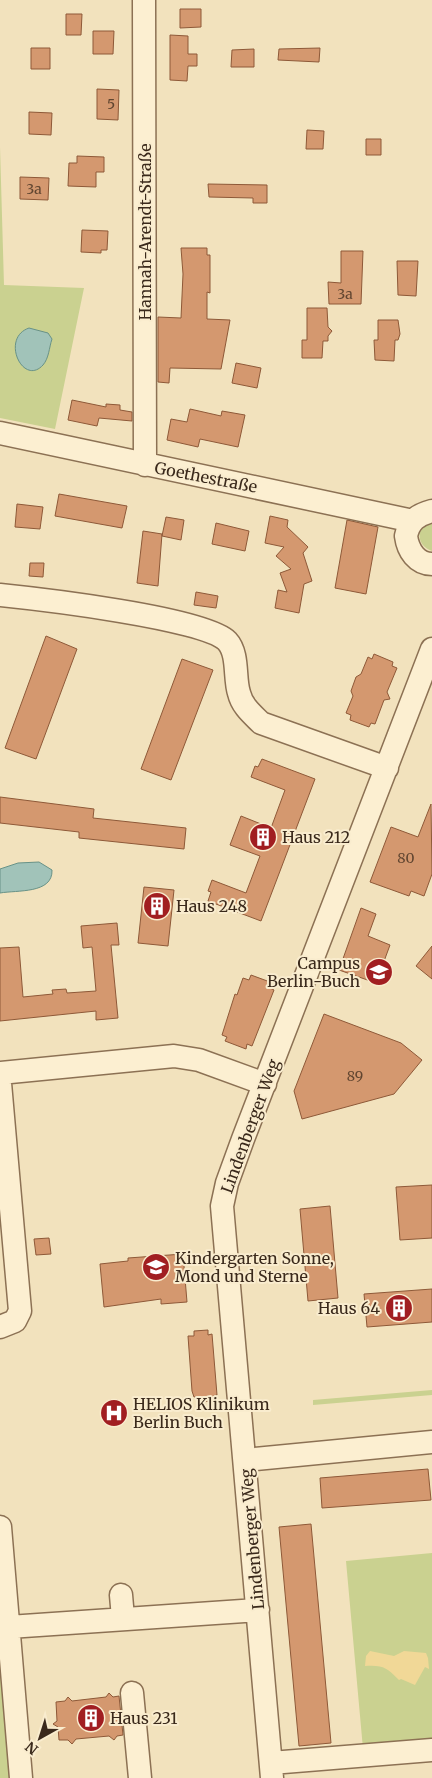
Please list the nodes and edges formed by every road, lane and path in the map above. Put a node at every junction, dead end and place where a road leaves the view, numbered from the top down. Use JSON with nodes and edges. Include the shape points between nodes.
{"nodes":[{"id":1,"x":144,"y":0,"type":"edge"},
{"id":2,"x":0,"y":433,"type":"edge"},
{"id":3,"x":145,"y":465,"type":"junction"},
{"id":4,"x":422,"y":516,"type":"edge"},
{"id":5,"x":432,"y":564,"type":"edge"},
{"id":6,"x":0,"y":595,"type":"edge"},
{"id":7,"x":432,"y":649,"type":"edge"},
{"id":8,"x":387,"y":768,"type":"junction"},
{"id":9,"x":0,"y":1073,"type":"edge"},
{"id":10,"x":0,"y":1083,"type":"edge"},
{"id":11,"x":265,"y":1084,"type":"junction"},
{"id":12,"x":0,"y":1327,"type":"edge"},
{"id":13,"x":432,"y":1442,"type":"edge"},
{"id":14,"x":245,"y":1460,"type":"junction"},
{"id":15,"x":0,"y":1527,"type":"edge"},
{"id":16,"x":121,"y":1594,"type":"dead end"},
{"id":17,"x":258,"y":1610,"type":"junction"},
{"id":18,"x":124,"y":1618,"type":"junction"},
{"id":19,"x":9,"y":1627,"type":"junction"},
{"id":20,"x":6,"y":1668,"type":"edge"},
{"id":21,"x":132,"y":1693,"type":"dead end"},
{"id":22,"x":8,"y":1724,"type":"edge"},
{"id":23,"x":432,"y":1750,"type":"edge"},
{"id":24,"x":271,"y":1770,"type":"edge"},
{"id":25,"x":21,"y":1778,"type":"edge"},
{"id":26,"x":140,"y":1778,"type":"edge"}],
"edges":[{"from":1,"to":3,"type":"street","name":"Hannah-Arendt-Straße"},
{"from":2,"to":3,"type":"street","name":"Goethestraße"},
{"from":3,"to":4,"type":"street","name":"Goethestraße"},
{"from":4,"to":5,"type":"street","via":[[406,536],[409,549],[418,559]]},
{"from":6,"to":8,"type":"street","via":[[173,621],[215,633],[228,642],[235,664],[238,693],[247,709],[262,723]]},
{"from":7,"to":8,"type":"street","name":"Lindenberger Weg"},
{"from":8,"to":11,"type":"street","name":"Lindenberger Weg"},
{"from":9,"to":11,"type":"street","via":[[174,1056],[199,1060]]},
{"from":10,"to":12,"type":"street","via":[[20,1311],[15,1321]]},
{"from":11,"to":14,"type":"street","name":"Lindenberger Weg","via":[[227,1183],[222,1206]]},
{"from":13,"to":14,"type":"street"},
{"from":14,"to":17,"type":"street","name":"Lindenberger Weg"},
{"from":15,"to":19,"type":"street"},
{"from":16,"to":18,"type":"street"},
{"from":17,"to":18,"type":"street"},
{"from":17,"to":24,"type":"street","name":"Lindenberger Weg"},
{"from":18,"to":19,"type":"street"},
{"from":19,"to":20,"type":"street"},
{"from":20,"to":22,"type":"street"},
{"from":21,"to":26,"type":"street"},
{"from":22,"to":25,"type":"street"},
{"from":23,"to":24,"type":"street"}]}
